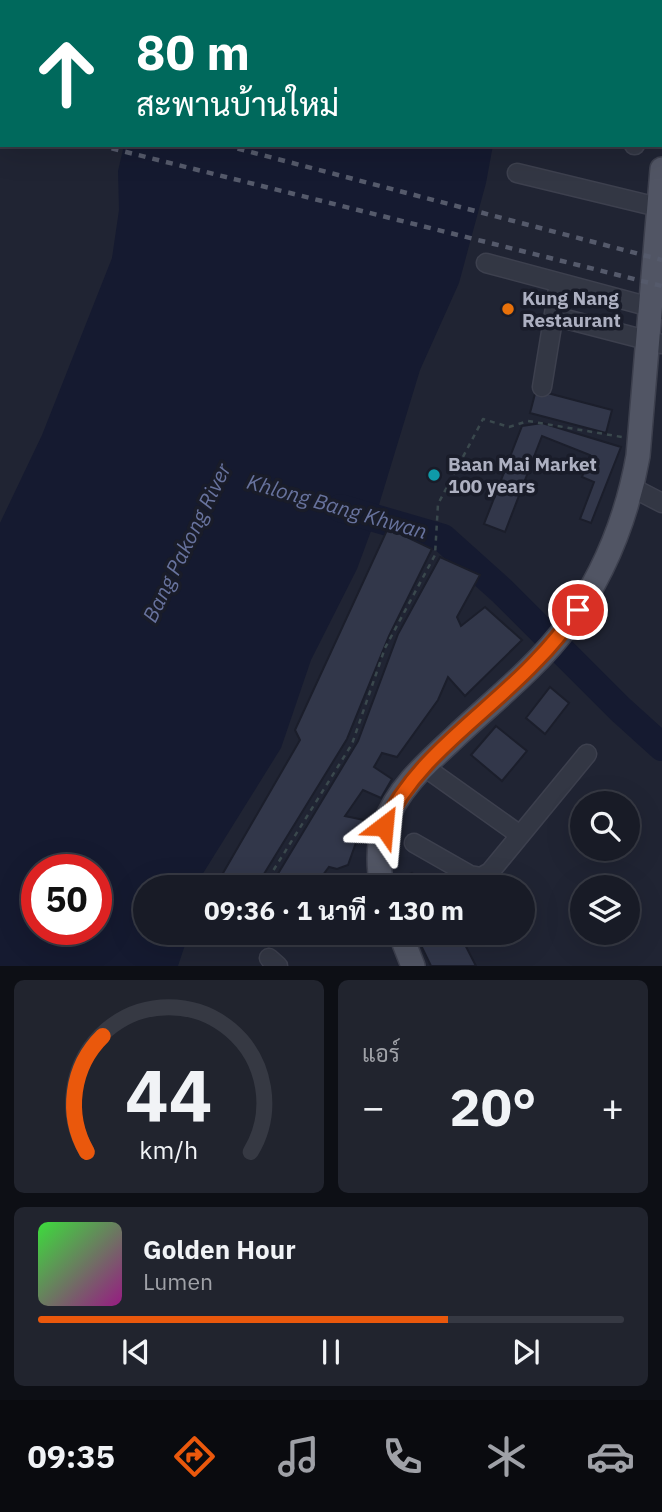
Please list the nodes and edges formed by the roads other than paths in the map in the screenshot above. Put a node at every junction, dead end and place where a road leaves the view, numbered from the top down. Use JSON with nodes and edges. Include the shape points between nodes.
{"nodes":[{"id":1,"x":662,"y":169,"type":"edge"},
{"id":2,"x":517,"y":173,"type":"dead end"},
{"id":3,"x":660,"y":208,"type":"edge"},
{"id":4,"x":486,"y":263,"type":"dead end"},
{"id":5,"x":559,"y":283,"type":"junction"},
{"id":6,"x":656,"y":309,"type":"edge"},
{"id":7,"x":554,"y":316,"type":"junction"},
{"id":8,"x":654,"y":341,"type":"edge"},
{"id":9,"x":542,"y":387,"type":"dead end"},
{"id":10,"x":632,"y":488,"type":"junction"},
{"id":11,"x":662,"y":503,"type":"edge"},
{"id":12,"x":587,"y":754,"type":"dead end"},
{"id":13,"x":423,"y":766,"type":"junction"},
{"id":14,"x":520,"y":835,"type":"junction"},
{"id":15,"x":414,"y":843,"type":"dead end"},
{"id":16,"x":381,"y":875,"type":"edge"},
{"id":17,"x":405,"y":945,"type":"edge"},
{"id":18,"x":414,"y":966,"type":"edge"}],
"edges":[{"from":1,"to":3,"type":"main road"},
{"from":2,"to":3,"type":"street"},
{"from":3,"to":6,"type":"main road"},
{"from":4,"to":5,"type":"street"},
{"from":5,"to":6,"type":"street"},
{"from":5,"to":7,"type":"street"},
{"from":6,"to":8,"type":"main road"},
{"from":7,"to":8,"type":"street"},
{"from":7,"to":9,"type":"street"},
{"from":8,"to":10,"type":"main road"},
{"from":10,"to":11,"type":"street"},
{"from":10,"to":13,"type":"main road","via":[[617,536],[590,592],[551,644]]},
{"from":12,"to":14,"type":"street"},
{"from":13,"to":14,"type":"street"},
{"from":13,"to":16,"type":"main road","via":[[394,804],[384,826],[378,852]]},
{"from":14,"to":15,"type":"street","via":[[481,877]]},
{"from":17,"to":18,"type":"main road"}]}
